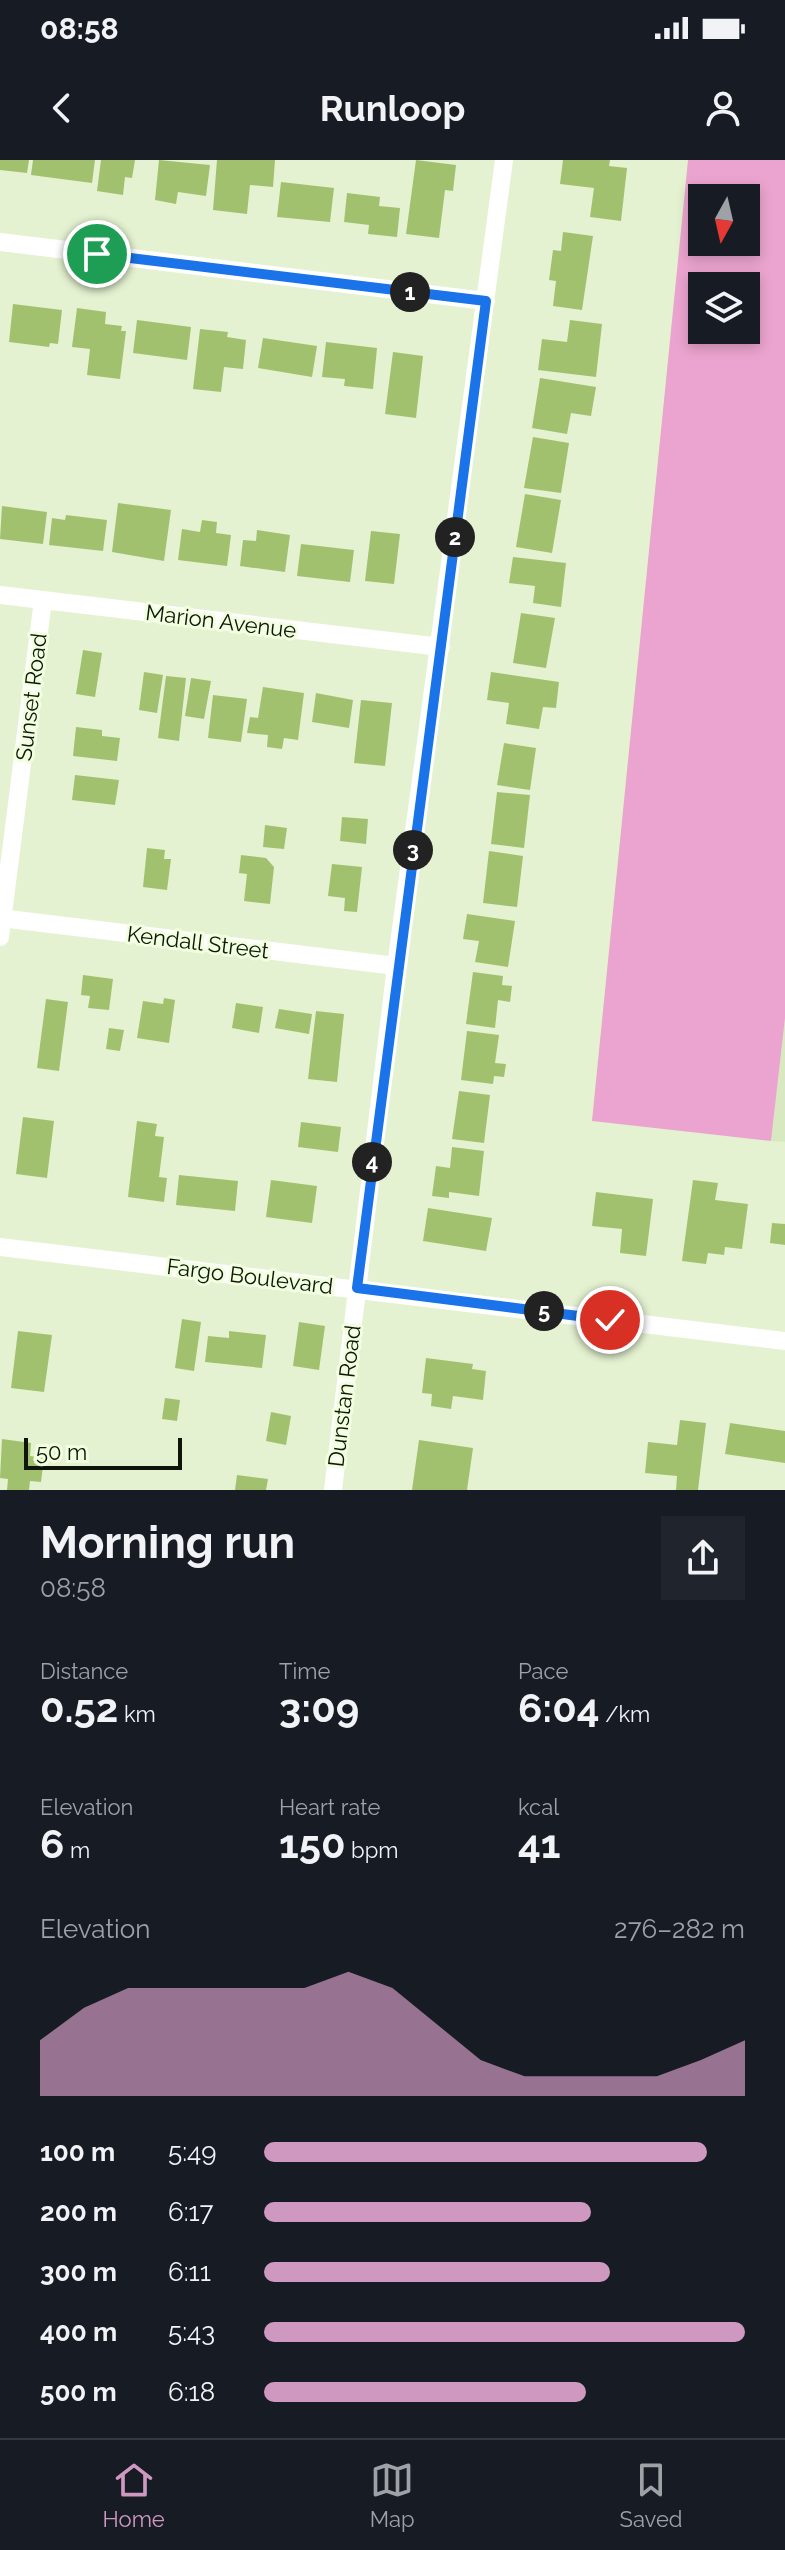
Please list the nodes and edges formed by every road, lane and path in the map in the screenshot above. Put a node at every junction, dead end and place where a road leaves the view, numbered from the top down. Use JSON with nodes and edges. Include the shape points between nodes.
{"nodes":[{"id":1,"x":504,"y":160,"type":"edge"},
{"id":2,"x":0,"y":242,"type":"edge"},
{"id":3,"x":486,"y":301,"type":"junction"},
{"id":4,"x":0,"y":595,"type":"edge"},
{"id":5,"x":43,"y":600,"type":"junction"},
{"id":6,"x":441,"y":647,"type":"junction"},
{"id":7,"x":1,"y":925,"type":"edge"},
{"id":8,"x":396,"y":966,"type":"junction"},
{"id":9,"x":0,"y":1247,"type":"edge"},
{"id":10,"x":357,"y":1288,"type":"junction"},
{"id":11,"x":785,"y":1341,"type":"edge"},
{"id":12,"x":333,"y":1490,"type":"edge"}],
"edges":[{"from":1,"to":3,"type":"street","name":"Dunstan Road"},
{"from":2,"to":3,"type":"street"},
{"from":3,"to":6,"type":"street","name":"Dunstan Road"},
{"from":4,"to":5,"type":"street","name":"Marion Avenue"},
{"from":5,"to":6,"type":"street","name":"Marion Avenue"},
{"from":5,"to":7,"type":"street","name":"Sunset Road"},
{"from":6,"to":8,"type":"street","name":"Dunstan Road"},
{"from":7,"to":8,"type":"street","name":"Kendall Street"},
{"from":8,"to":10,"type":"street","name":"Dunstan Road"},
{"from":9,"to":10,"type":"street","name":"Fargo Boulevard"},
{"from":10,"to":11,"type":"street","name":"Fargo Boulevard"},
{"from":10,"to":12,"type":"street","name":"Dunstan Road"}]}
